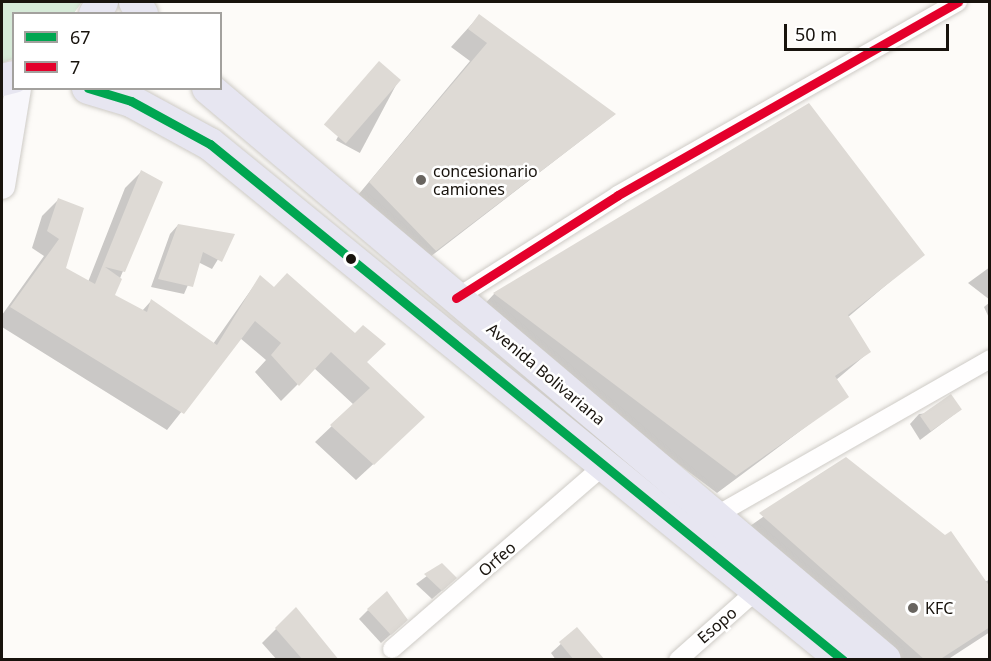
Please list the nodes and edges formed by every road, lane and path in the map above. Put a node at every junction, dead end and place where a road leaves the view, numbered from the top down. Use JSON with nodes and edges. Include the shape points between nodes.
{"nodes":[{"id":1,"x":958,"y":2,"type":"edge"},
{"id":2,"x":18,"y":90,"type":"edge"},
{"id":3,"x":95,"y":90,"type":"edge"},
{"id":4,"x":210,"y":90,"type":"edge"},
{"id":5,"x":2,"y":186,"type":"edge"},
{"id":6,"x":456,"y":298,"type":"junction"},
{"id":7,"x":990,"y":359,"type":"edge"},
{"id":8,"x":602,"y":467,"type":"junction"},
{"id":9,"x":715,"y":516,"type":"junction"},
{"id":10,"x":757,"y":590,"type":"junction"},
{"id":11,"x":392,"y":649,"type":"dead end"},
{"id":12,"x":678,"y":660,"type":"edge"},
{"id":13,"x":843,"y":660,"type":"edge"},
{"id":14,"x":885,"y":660,"type":"edge"}],
"edges":[{"from":1,"to":6,"type":"street","via":[[618,195]]},
{"from":2,"to":5,"type":"main road"},
{"from":3,"to":8,"type":"highway","via":[[131,101],[210,144]]},
{"from":4,"to":6,"type":"highway","name":"Avenida Bolivariana"},
{"from":6,"to":9,"type":"highway","name":"Avenida Bolivariana"},
{"from":7,"to":9,"type":"street"},
{"from":8,"to":10,"type":"highway"},
{"from":8,"to":11,"type":"street","name":"Orfeo"},
{"from":9,"to":14,"type":"highway","name":"Avenida Bolivariana"},
{"from":10,"to":12,"type":"street","name":"Esopo"},
{"from":10,"to":13,"type":"highway"}]}
